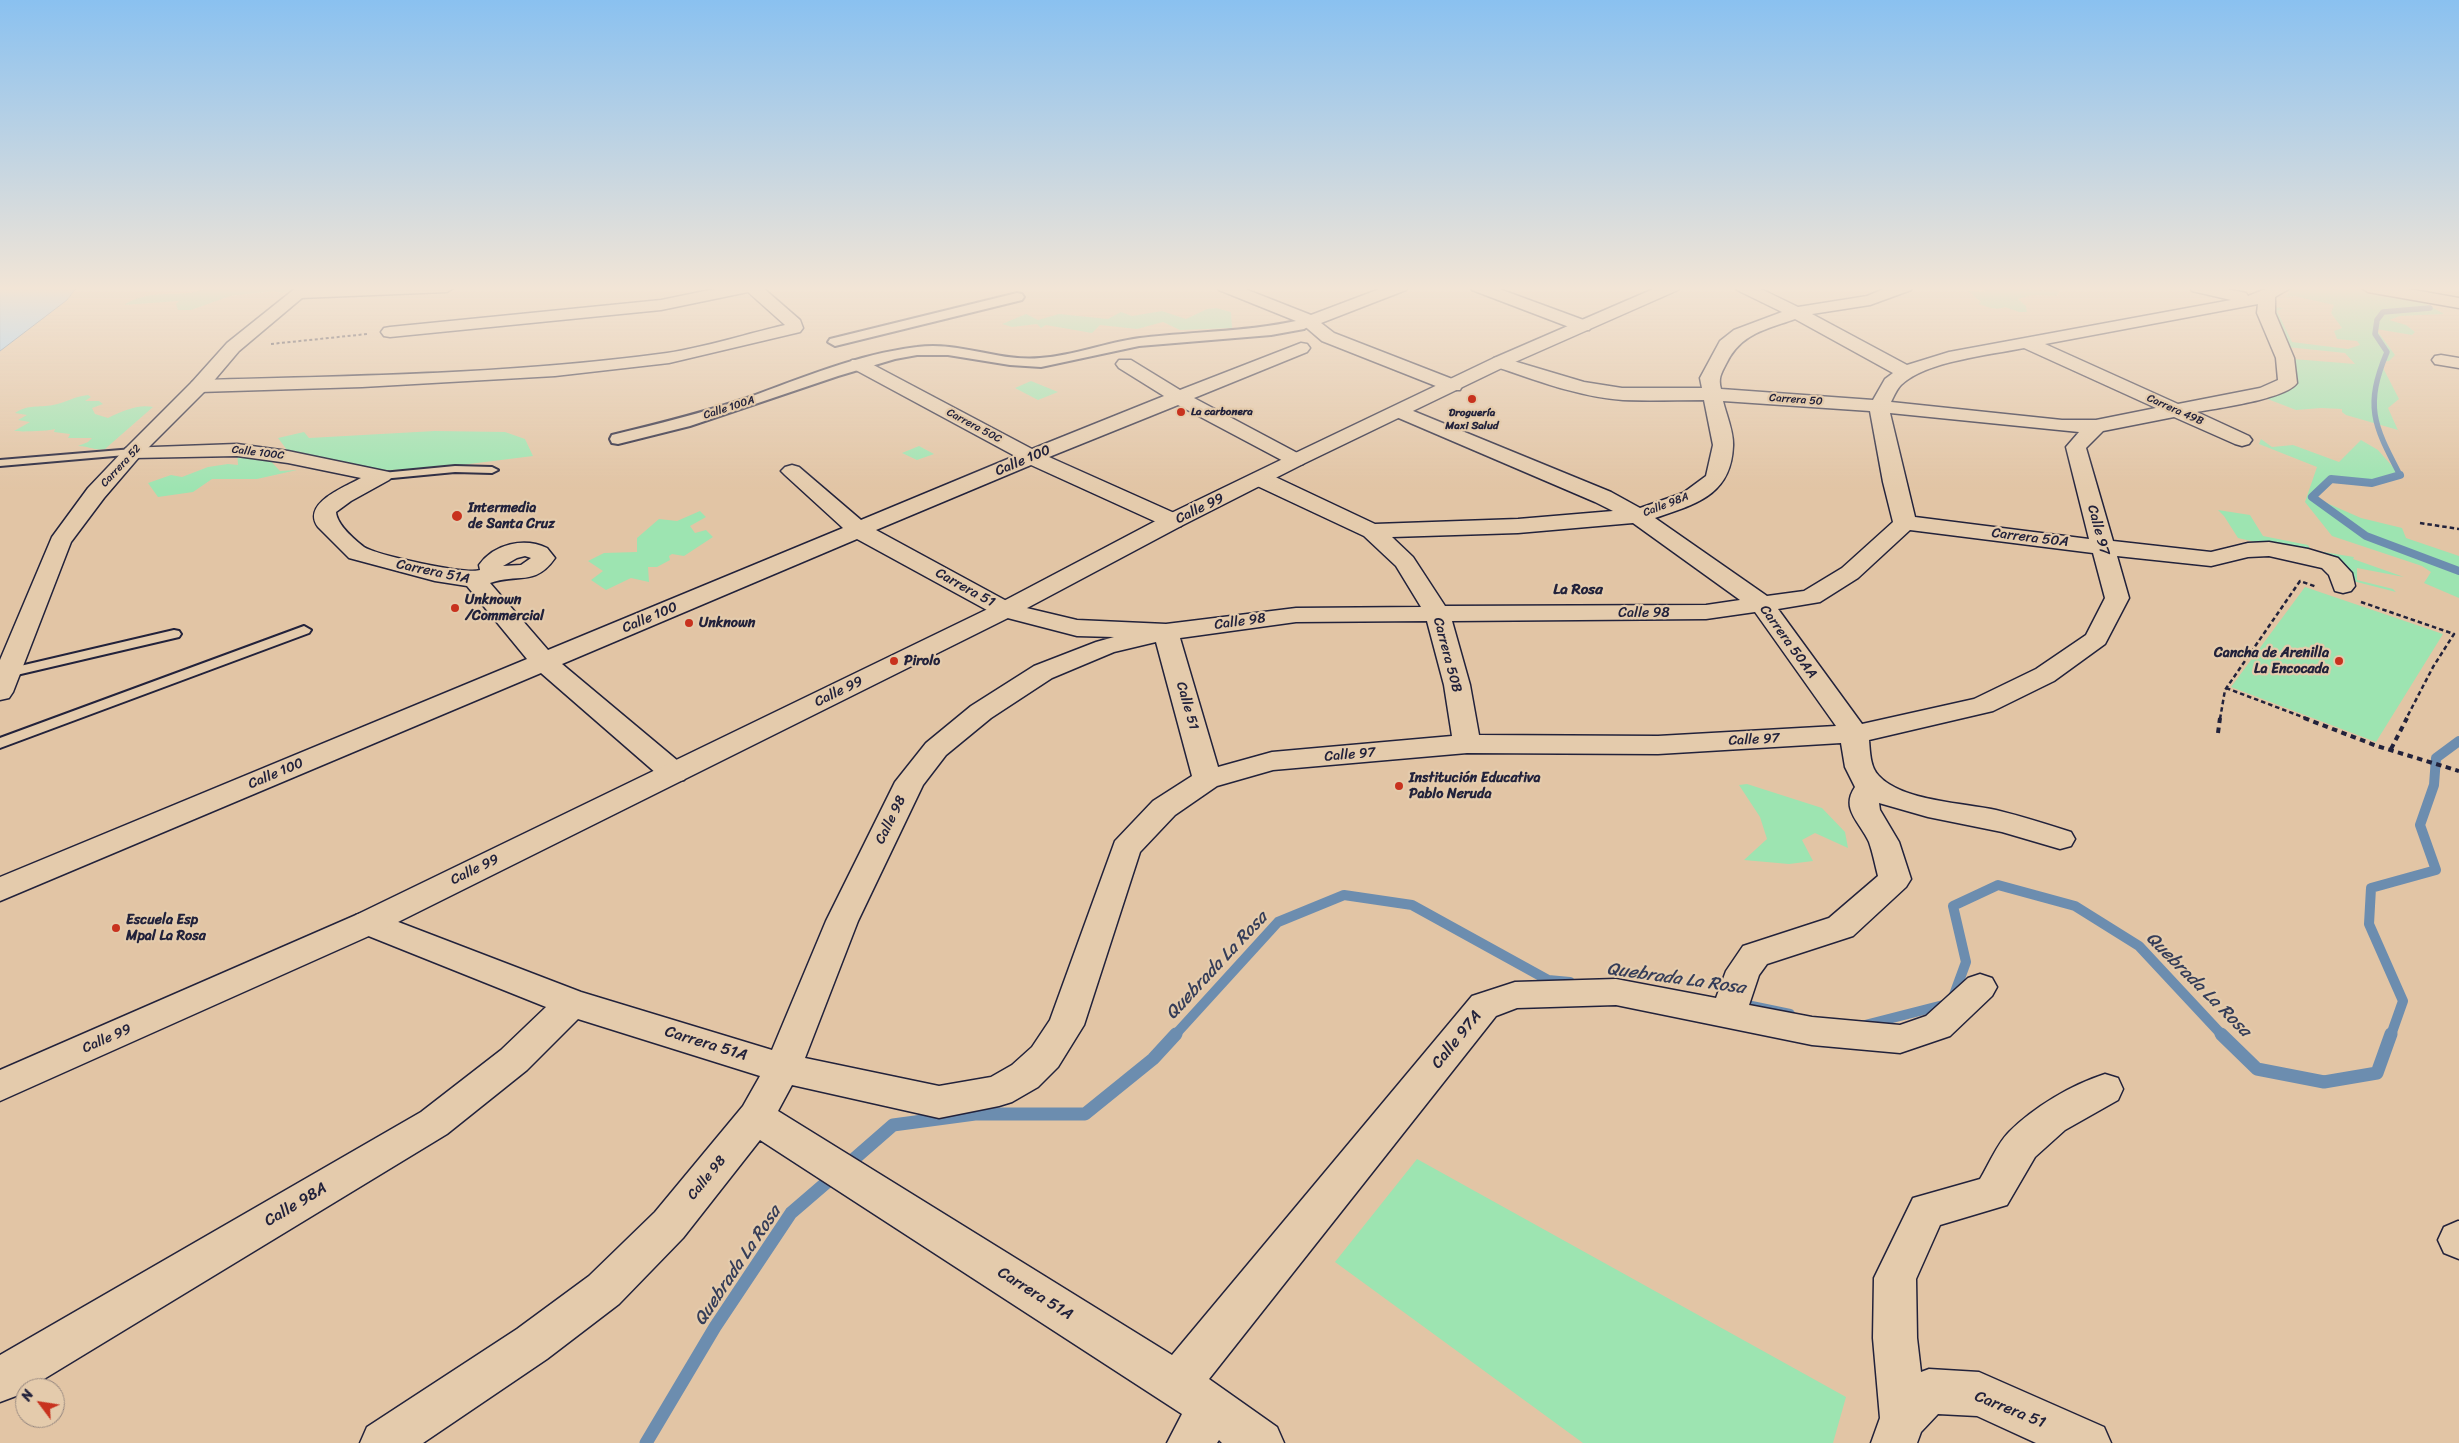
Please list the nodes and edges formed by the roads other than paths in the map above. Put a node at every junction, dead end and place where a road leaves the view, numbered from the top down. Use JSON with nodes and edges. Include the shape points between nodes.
{"nodes":[{"id":1,"x":227,"y":354,"type":"edge"},
{"id":2,"x":684,"y":354,"type":"edge"},
{"id":3,"x":897,"y":354,"type":"edge"},
{"id":4,"x":975,"y":354,"type":"edge"},
{"id":5,"x":1081,"y":354,"type":"edge"},
{"id":6,"x":1286,"y":354,"type":"edge"},
{"id":7,"x":1372,"y":354,"type":"edge"},
{"id":8,"x":1517,"y":354,"type":"edge"},
{"id":9,"x":1721,"y":354,"type":"edge"},
{"id":10,"x":1872,"y":354,"type":"edge"},
{"id":11,"x":1964,"y":354,"type":"edge"},
{"id":12,"x":2051,"y":354,"type":"edge"},
{"id":13,"x":2284,"y":354,"type":"edge"},
{"id":14,"x":2441,"y":360,"type":"dead end"},
{"id":15,"x":1500,"y":362,"type":"junction"},
{"id":16,"x":2459,"y":363,"type":"edge"},
{"id":17,"x":858,"y":364,"type":"junction"},
{"id":18,"x":1125,"y":364,"type":"dead end"},
{"id":19,"x":1906,"y":372,"type":"junction"},
{"id":20,"x":199,"y":386,"type":"junction"},
{"id":21,"x":1453,"y":386,"type":"junction"},
{"id":22,"x":1712,"y":394,"type":"junction"},
{"id":23,"x":1180,"y":398,"type":"junction"},
{"id":24,"x":1879,"y":406,"type":"junction"},
{"id":25,"x":2178,"y":411,"type":"junction"},
{"id":26,"x":1401,"y":412,"type":"junction"},
{"id":27,"x":2096,"y":426,"type":"junction"},
{"id":28,"x":618,"y":439,"type":"dead end"},
{"id":29,"x":2242,"y":440,"type":"dead end"},
{"id":30,"x":251,"y":451,"type":"junction"},
{"id":31,"x":132,"y":452,"type":"junction"},
{"id":32,"x":1031,"y":457,"type":"junction"},
{"id":33,"x":1296,"y":460,"type":"junction"},
{"id":34,"x":0,"y":463,"type":"edge"},
{"id":35,"x":492,"y":470,"type":"dead end"},
{"id":36,"x":792,"y":471,"type":"dead end"},
{"id":37,"x":115,"y":472,"type":"junction"},
{"id":38,"x":382,"y":476,"type":"junction"},
{"id":39,"x":1261,"y":479,"type":"junction"},
{"id":40,"x":1638,"y":516,"type":"junction"},
{"id":41,"x":1173,"y":522,"type":"junction"},
{"id":42,"x":1905,"y":523,"type":"junction"},
{"id":43,"x":860,"y":531,"type":"junction"},
{"id":44,"x":1372,"y":531,"type":"junction"},
{"id":45,"x":2103,"y":547,"type":"junction"},
{"id":46,"x":2349,"y":593,"type":"road end"},
{"id":47,"x":1761,"y":603,"type":"junction"},
{"id":48,"x":1006,"y":610,"type":"junction"},
{"id":49,"x":1438,"y":615,"type":"junction"},
{"id":50,"x":304,"y":630,"type":"dead end"},
{"id":51,"x":1166,"y":632,"type":"junction"},
{"id":52,"x":174,"y":634,"type":"dead end"},
{"id":53,"x":544,"y":662,"type":"junction"},
{"id":54,"x":4,"y":683,"type":"edge"},
{"id":55,"x":1855,"y":734,"type":"junction"},
{"id":56,"x":0,"y":743,"type":"edge"},
{"id":57,"x":1467,"y":744,"type":"junction"},
{"id":58,"x":674,"y":773,"type":"junction"},
{"id":59,"x":1208,"y":779,"type":"junction"},
{"id":60,"x":1871,"y":786,"type":"junction"},
{"id":61,"x":2060,"y":839,"type":"dead end"},
{"id":62,"x":0,"y":890,"type":"edge"},
{"id":63,"x":368,"y":923,"type":"junction"},
{"id":64,"x":1980,"y":987,"type":"dead end"},
{"id":65,"x":572,"y":1003,"type":"junction"},
{"id":66,"x":1730,"y":1010,"type":"junction"},
{"id":67,"x":1045,"y":1057,"type":"joint"},
{"id":68,"x":783,"y":1068,"type":"junction"},
{"id":69,"x":0,"y":1086,"type":"edge"},
{"id":70,"x":2105,"y":1089,"type":"dead end"},
{"id":71,"x":756,"y":1117,"type":"junction"},
{"id":72,"x":0,"y":1380,"type":"edge"},
{"id":73,"x":1176,"y":1383,"type":"junction"},
{"id":74,"x":1909,"y":1417,"type":"edge"},
{"id":75,"x":1202,"y":1425,"type":"edge"},
{"id":76,"x":384,"y":1443,"type":"edge"},
{"id":77,"x":1261,"y":1443,"type":"edge"},
{"id":78,"x":2088,"y":1443,"type":"edge"}],
"edges":[{"from":1,"to":20,"type":"street","name":"Carrera 52"},
{"from":2,"to":20,"type":"street","via":[[555,370]]},
{"from":3,"to":17,"type":"street","name":"Calle 100A"},
{"from":4,"to":5,"type":"street","name":"Calle 100A","via":[[1025,364]]},
{"from":6,"to":23,"type":"street","name":"Calle 100"},
{"from":7,"to":21,"type":"street"},
{"from":8,"to":15,"type":"street","name":"Calle 99"},
{"from":9,"to":22,"type":"street","name":"Calle 98A","via":[[1709,378]]},
{"from":10,"to":19,"type":"street"},
{"from":11,"to":19,"type":"street"},
{"from":12,"to":25,"type":"street","name":"Carrera 49B"},
{"from":13,"to":25,"type":"street","via":[[2288,383],[2265,393]]},
{"from":14,"to":16,"type":"street"},
{"from":15,"to":21,"type":"street","name":"Calle 99"},
{"from":15,"to":22,"type":"street","name":"Carrera 50","via":[[1549,379],[1612,392]]},
{"from":17,"to":28,"type":"street","name":"Calle 100A","via":[[654,433]]},
{"from":17,"to":32,"type":"street","name":"Carrera 50C"},
{"from":18,"to":23,"type":"street"},
{"from":19,"to":24,"type":"street","via":[[1892,383]]},
{"from":20,"to":31,"type":"street","name":"Carrera 52"},
{"from":21,"to":26,"type":"street","name":"Calle 99"},
{"from":22,"to":24,"type":"street","name":"Carrera 50"},
{"from":22,"to":40,"type":"street","name":"Calle 98A","via":[[1723,445],[1716,478],[1691,498]]},
{"from":23,"to":32,"type":"street","name":"Calle 100"},
{"from":23,"to":33,"type":"street"},
{"from":24,"to":27,"type":"street","name":"Carrera 50","via":[[2062,426]]},
{"from":24,"to":42,"type":"street"},
{"from":25,"to":27,"type":"street"},
{"from":25,"to":29,"type":"street","name":"Carrera 49B"},
{"from":26,"to":33,"type":"street","name":"Calle 99"},
{"from":26,"to":40,"type":"street","name":"Carrera 50AA","via":[[1558,477]]},
{"from":27,"to":45,"type":"street","name":"Calle 97","via":[[2076,447]]},
{"from":30,"to":31,"type":"street","name":"Calle 100C"},
{"from":30,"to":37,"type":"street","via":[[232,467]]},
{"from":30,"to":38,"type":"street","name":"Calle 100C"},
{"from":31,"to":34,"type":"lane"},
{"from":31,"to":37,"type":"street","name":"Carrera 52"},
{"from":32,"to":41,"type":"street","name":"Carrera 50C"},
{"from":32,"to":43,"type":"street","name":"Calle 100"},
{"from":33,"to":39,"type":"street","name":"Calle 99"},
{"from":35,"to":38,"type":"lane","via":[[455,469]]},
{"from":36,"to":43,"type":"street","name":"Carrera 51"},
{"from":37,"to":54,"type":"street","name":"Carrera 52","via":[[60,542]]},
{"from":38,"to":53,"type":"street","name":"Carrera 51A","via":[[343,496],[325,510],[326,522],[357,554],[427,572],[486,576]]},
{"from":39,"to":41,"type":"street","name":"Calle 99"},
{"from":39,"to":44,"type":"street","name":"Carrera 50B"},
{"from":40,"to":44,"type":"street","name":"Calle 98A","via":[[1518,526]]},
{"from":40,"to":47,"type":"street","name":"Carrera 50AA"},
{"from":41,"to":48,"type":"street","name":"Calle 99"},
{"from":42,"to":45,"type":"street","name":"Carrera 50A"},
{"from":42,"to":47,"type":"street","name":"Calle 98","via":[[1850,573],[1811,596]]},
{"from":43,"to":48,"type":"street","name":"Carrera 51"},
{"from":43,"to":53,"type":"street","name":"Calle 100"},
{"from":44,"to":49,"type":"street","name":"Carrera 50B","via":[[1405,562]]},
{"from":45,"to":46,"type":"street","name":"Carrera 50A","via":[[2211,559],[2248,550],[2269,549],[2308,556],[2330,563],[2340,573]]},
{"from":45,"to":55,"type":"street","name":"Calle 97","via":[[2117,598],[2096,639],[2046,675],[1983,704]]},
{"from":47,"to":49,"type":"street","name":"Calle 98","via":[[1706,612]]},
{"from":47,"to":55,"type":"street","name":"Carrera 50AA"},
{"from":48,"to":51,"type":"street","name":"Carrera 51","via":[[1076,628]]},
{"from":48,"to":58,"type":"street","name":"Calle 99"},
{"from":49,"to":51,"type":"street","name":"Calle 98","via":[[1296,614]]},
{"from":49,"to":57,"type":"street","name":"Carrera 50B","via":[[1457,685]]},
{"from":50,"to":56,"type":"lane"},
{"from":51,"to":59,"type":"street","name":"Calle 51"},
{"from":51,"to":68,"type":"street","name":"Calle 98","via":[[1105,647],[1043,672],[980,712],[936,749],[910,782],[842,921]]},
{"from":52,"to":54,"type":"lane"},
{"from":53,"to":58,"type":"street","name":"Carrera 51A"},
{"from":53,"to":62,"type":"street","name":"Calle 100"},
{"from":55,"to":57,"type":"street","name":"Calle 97","via":[[1658,745]]},
{"from":55,"to":60,"type":"street","via":[[1856,760]]},
{"from":57,"to":59,"type":"street","name":"Calle 97","via":[[1272,761]]},
{"from":58,"to":63,"type":"street","name":"Calle 99"},
{"from":59,"to":67,"type":"street","name":"Calle 97","via":[[1164,808],[1126,848],[1066,1025]]},
{"from":60,"to":61,"type":"street","via":[[1884,794],[1992,819]]},
{"from":60,"to":66,"type":"street","via":[[1864,796],[1865,810],[1884,842],[1895,879],[1841,927],[1755,955],[1743,971]]},
{"from":63,"to":65,"type":"street","name":"Carrera 51A"},
{"from":63,"to":69,"type":"street","name":"Calle 99"},
{"from":64,"to":66,"type":"street","name":"Calle 97A","via":[[1938,1026],[1900,1039],[1812,1031]]},
{"from":65,"to":68,"type":"street","name":"Carrera 51A"},
{"from":65,"to":72,"type":"street","name":"Calle 98A","via":[[514,1060],[434,1123]]},
{"from":66,"to":73,"type":"street","name":"Calle 97A","via":[[1616,992],[1515,994],[1484,1006]]},
{"from":67,"to":68,"type":"street","name":"Carrera 51A","via":[[1025,1076],[999,1091],[939,1102]]},
{"from":68,"to":71,"type":"street","name":"Calle 98"},
{"from":70,"to":74,"type":"street","via":[[2052,1119],[2021,1144],[1993,1193],[1927,1210],[1895,1278],[1895,1338]]},
{"from":71,"to":73,"type":"street","name":"Carrera 51A"},
{"from":71,"to":76,"type":"street","name":"Calle 98","via":[[669,1225],[604,1290],[532,1344]]},
{"from":73,"to":75,"type":"street","name":"Carrera 51A"},
{"from":74,"to":78,"type":"street","name":"Carrera 51","via":[[1979,1394]]},
{"from":75,"to":77,"type":"street","name":"Carrera 51A"}]}
